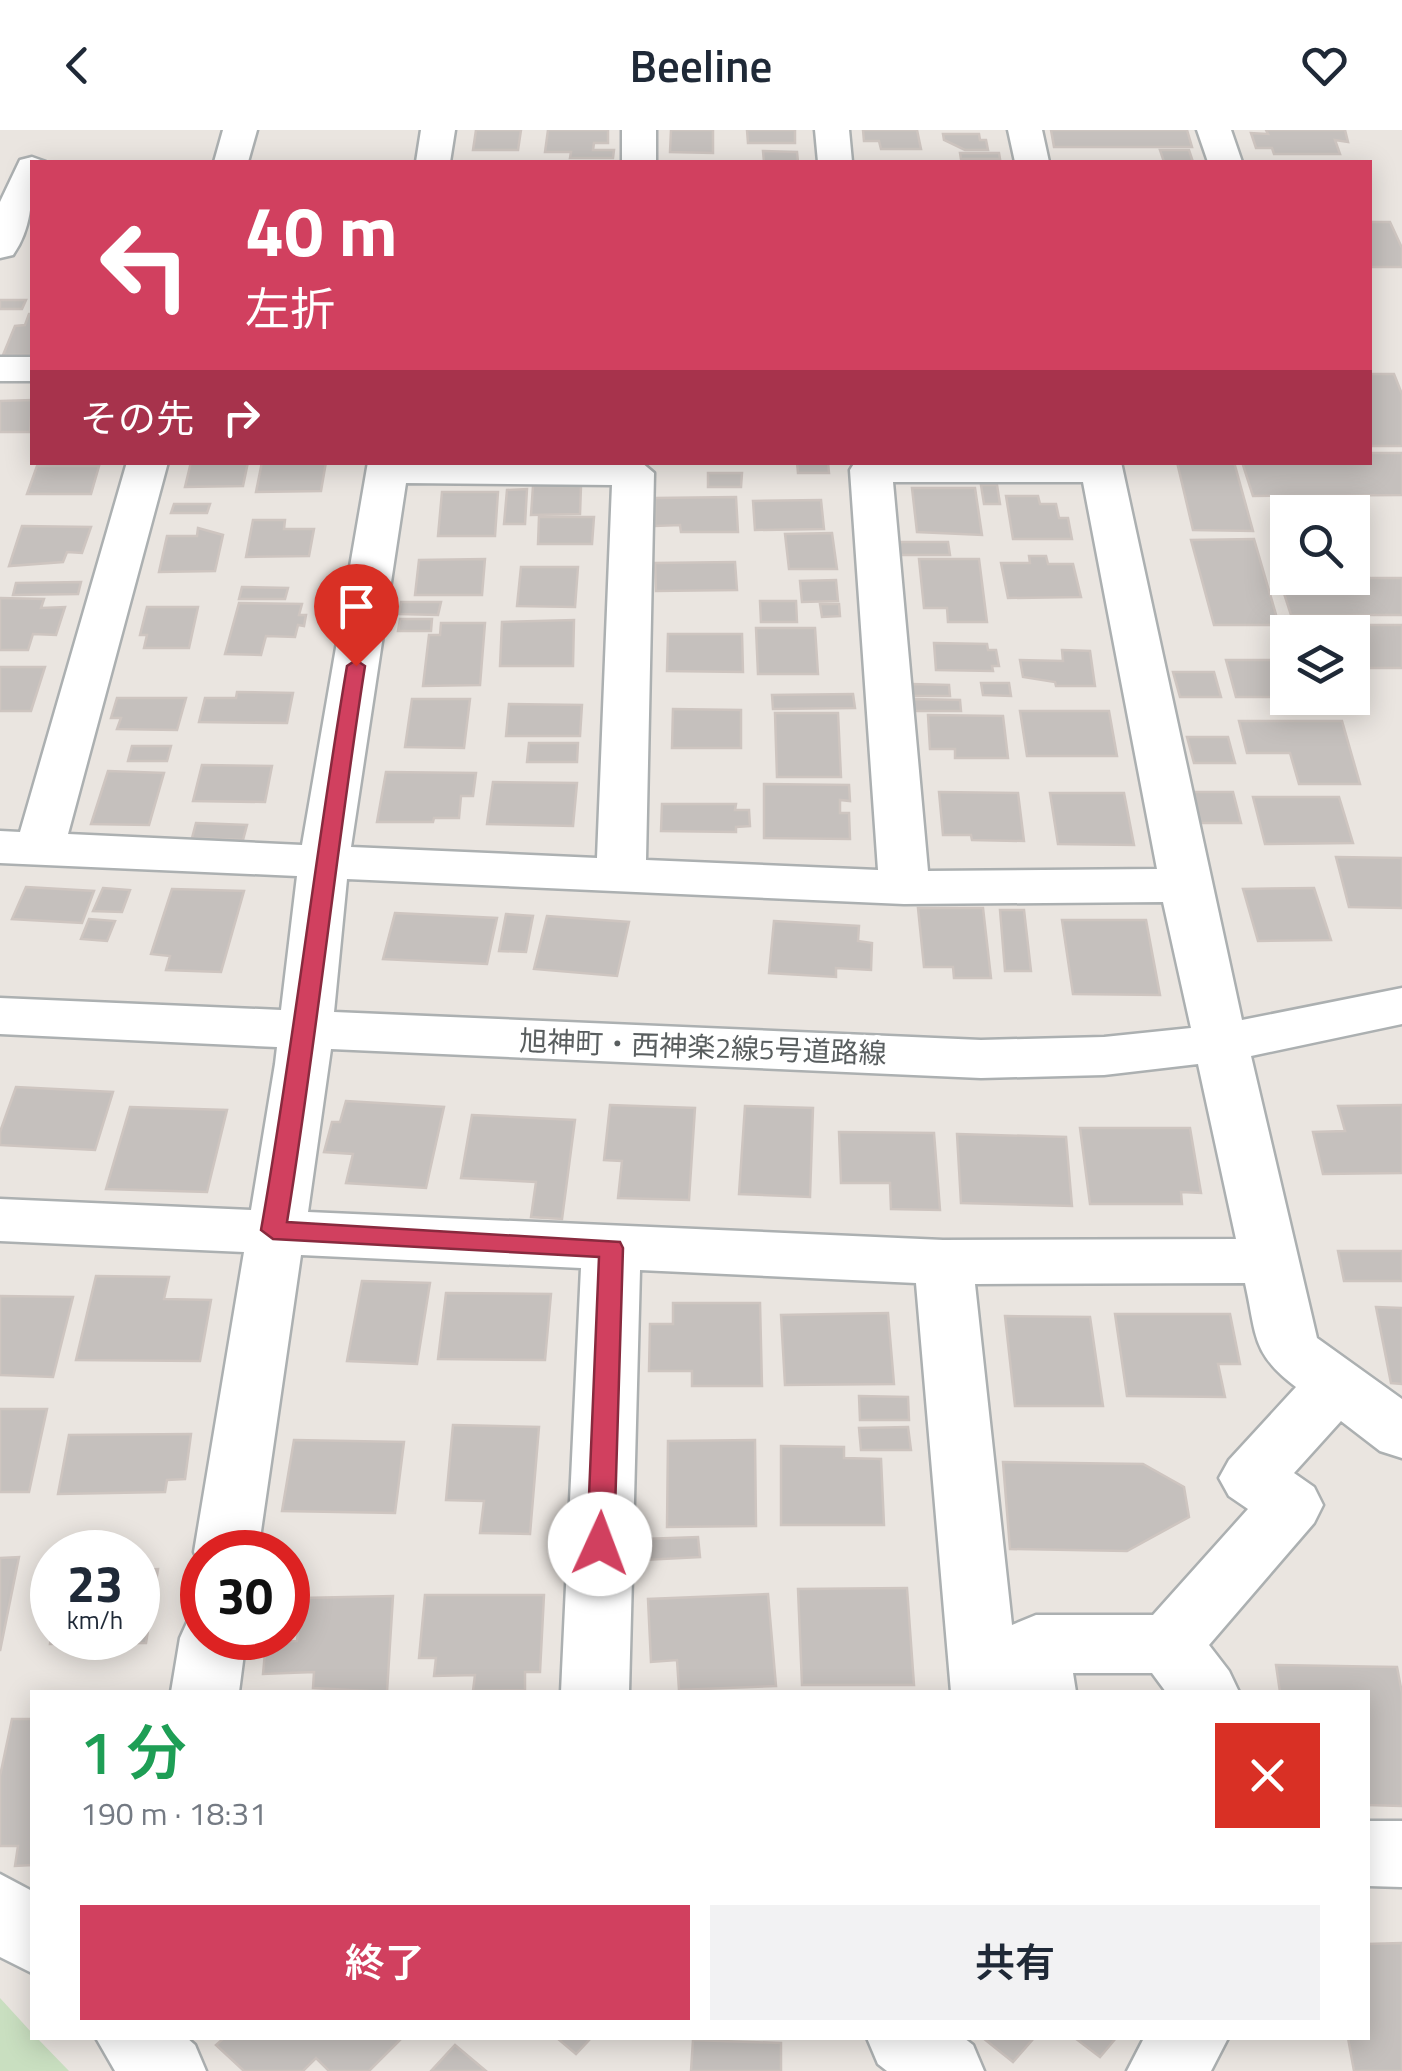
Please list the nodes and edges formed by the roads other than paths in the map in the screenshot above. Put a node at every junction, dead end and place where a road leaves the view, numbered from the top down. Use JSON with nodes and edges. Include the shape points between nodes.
{"nodes":[{"id":1,"x":48,"y":130,"type":"edge"},
{"id":2,"x":240,"y":130,"type":"edge"},
{"id":3,"x":438,"y":130,"type":"edge"},
{"id":4,"x":639,"y":130,"type":"edge"},
{"id":5,"x":832,"y":130,"type":"edge"},
{"id":6,"x":1025,"y":130,"type":"edge"},
{"id":7,"x":1214,"y":130,"type":"edge"},
{"id":8,"x":36,"y":160,"type":"edge"},
{"id":9,"x":232,"y":160,"type":"edge"},
{"id":10,"x":433,"y":160,"type":"edge"},
{"id":11,"x":638,"y":160,"type":"edge"},
{"id":12,"x":835,"y":160,"type":"edge"},
{"id":13,"x":1032,"y":160,"type":"edge"},
{"id":14,"x":1224,"y":160,"type":"edge"},
{"id":15,"x":30,"y":175,"type":"edge"},
{"id":16,"x":0,"y":247,"type":"edge"},
{"id":17,"x":0,"y":369,"type":"edge"},
{"id":18,"x":30,"y":369,"type":"edge"},
{"id":19,"x":147,"y":465,"type":"edge"},
{"id":20,"x":388,"y":466,"type":"edge"},
{"id":21,"x":870,"y":466,"type":"edge"},
{"id":22,"x":1101,"y":466,"type":"edge"},
{"id":23,"x":634,"y":468,"type":"edge"},
{"id":24,"x":20,"y":848,"type":"edge"},
{"id":25,"x":324,"y":862,"type":"junction"},
{"id":26,"x":621,"y":873,"type":"junction"},
{"id":27,"x":1186,"y":885,"type":"junction"},
{"id":28,"x":904,"y":888,"type":"junction"},
{"id":29,"x":1402,"y":1006,"type":"edge"},
{"id":30,"x":0,"y":1016,"type":"edge"},
{"id":31,"x":305,"y":1030,"type":"junction"},
{"id":32,"x":1222,"y":1043,"type":"junction"},
{"id":33,"x":0,"y":1220,"type":"edge"},
{"id":34,"x":273,"y":1230,"type":"junction"},
{"id":35,"x":611,"y":1248,"type":"junction"},
{"id":36,"x":1268,"y":1261,"type":"junction"},
{"id":37,"x":943,"y":1262,"type":"junction"},
{"id":38,"x":1337,"y":1384,"type":"junction"},
{"id":39,"x":1402,"y":1433,"type":"edge"},
{"id":40,"x":229,"y":1530,"type":"edge"},
{"id":41,"x":210,"y":1660,"type":"edge"},
{"id":42,"x":1187,"y":1668,"type":"edge"},
{"id":43,"x":205,"y":1690,"type":"edge"},
{"id":44,"x":595,"y":1690,"type":"edge"},
{"id":45,"x":986,"y":1690,"type":"edge"},
{"id":46,"x":1042,"y":1690,"type":"edge"},
{"id":47,"x":1370,"y":1854,"type":"edge"},
{"id":48,"x":1402,"y":1854,"type":"edge"},
{"id":49,"x":0,"y":1908,"type":"edge"},
{"id":50,"x":30,"y":1937,"type":"edge"},
{"id":51,"x":1188,"y":2040,"type":"edge"},
{"id":52,"x":1165,"y":2071,"type":"edge"}],
"edges":[{"from":1,"to":8,"type":"street"},
{"from":2,"to":9,"type":"street"},
{"from":3,"to":10,"type":"street"},
{"from":4,"to":11,"type":"street"},
{"from":5,"to":12,"type":"street"},
{"from":6,"to":13,"type":"street"},
{"from":7,"to":14,"type":"street"},
{"from":15,"to":16,"type":"street"},
{"from":17,"to":18,"type":"street"},
{"from":19,"to":24,"type":"street"},
{"from":20,"to":23,"type":"street"},
{"from":20,"to":25,"type":"street"},
{"from":21,"to":22,"type":"street"},
{"from":21,"to":28,"type":"street"},
{"from":22,"to":27,"type":"street"},
{"from":23,"to":26,"type":"street"},
{"from":24,"to":25,"type":"street"},
{"from":25,"to":26,"type":"street"},
{"from":25,"to":31,"type":"street"},
{"from":26,"to":28,"type":"street"},
{"from":27,"to":28,"type":"street"},
{"from":27,"to":32,"type":"street"},
{"from":29,"to":32,"type":"street","name":"旭神町・西神楽2線5号道路線"},
{"from":30,"to":31,"type":"street","name":"旭神町・西神楽2線5号道路線"},
{"from":31,"to":32,"type":"street","name":"旭神町・西神楽2線5号道路線","via":[[981,1059],[1104,1056]]},
{"from":31,"to":34,"type":"street"},
{"from":32,"to":36,"type":"street"},
{"from":33,"to":34,"type":"street"},
{"from":34,"to":35,"type":"street"},
{"from":34,"to":40,"type":"street"},
{"from":35,"to":37,"type":"street"},
{"from":35,"to":44,"type":"street"},
{"from":36,"to":37,"type":"street"},
{"from":36,"to":38,"type":"street","via":[[1290,1350]]},
{"from":37,"to":45,"type":"street"},
{"from":38,"to":39,"type":"street"},
{"from":38,"to":42,"type":"street","via":[[1250,1478],[1291,1504]]},
{"from":41,"to":43,"type":"street"},
{"from":42,"to":46,"type":"street","via":[[1036,1644]]},
{"from":47,"to":48,"type":"street"},
{"from":49,"to":50,"type":"street"},
{"from":51,"to":52,"type":"street"}]}
